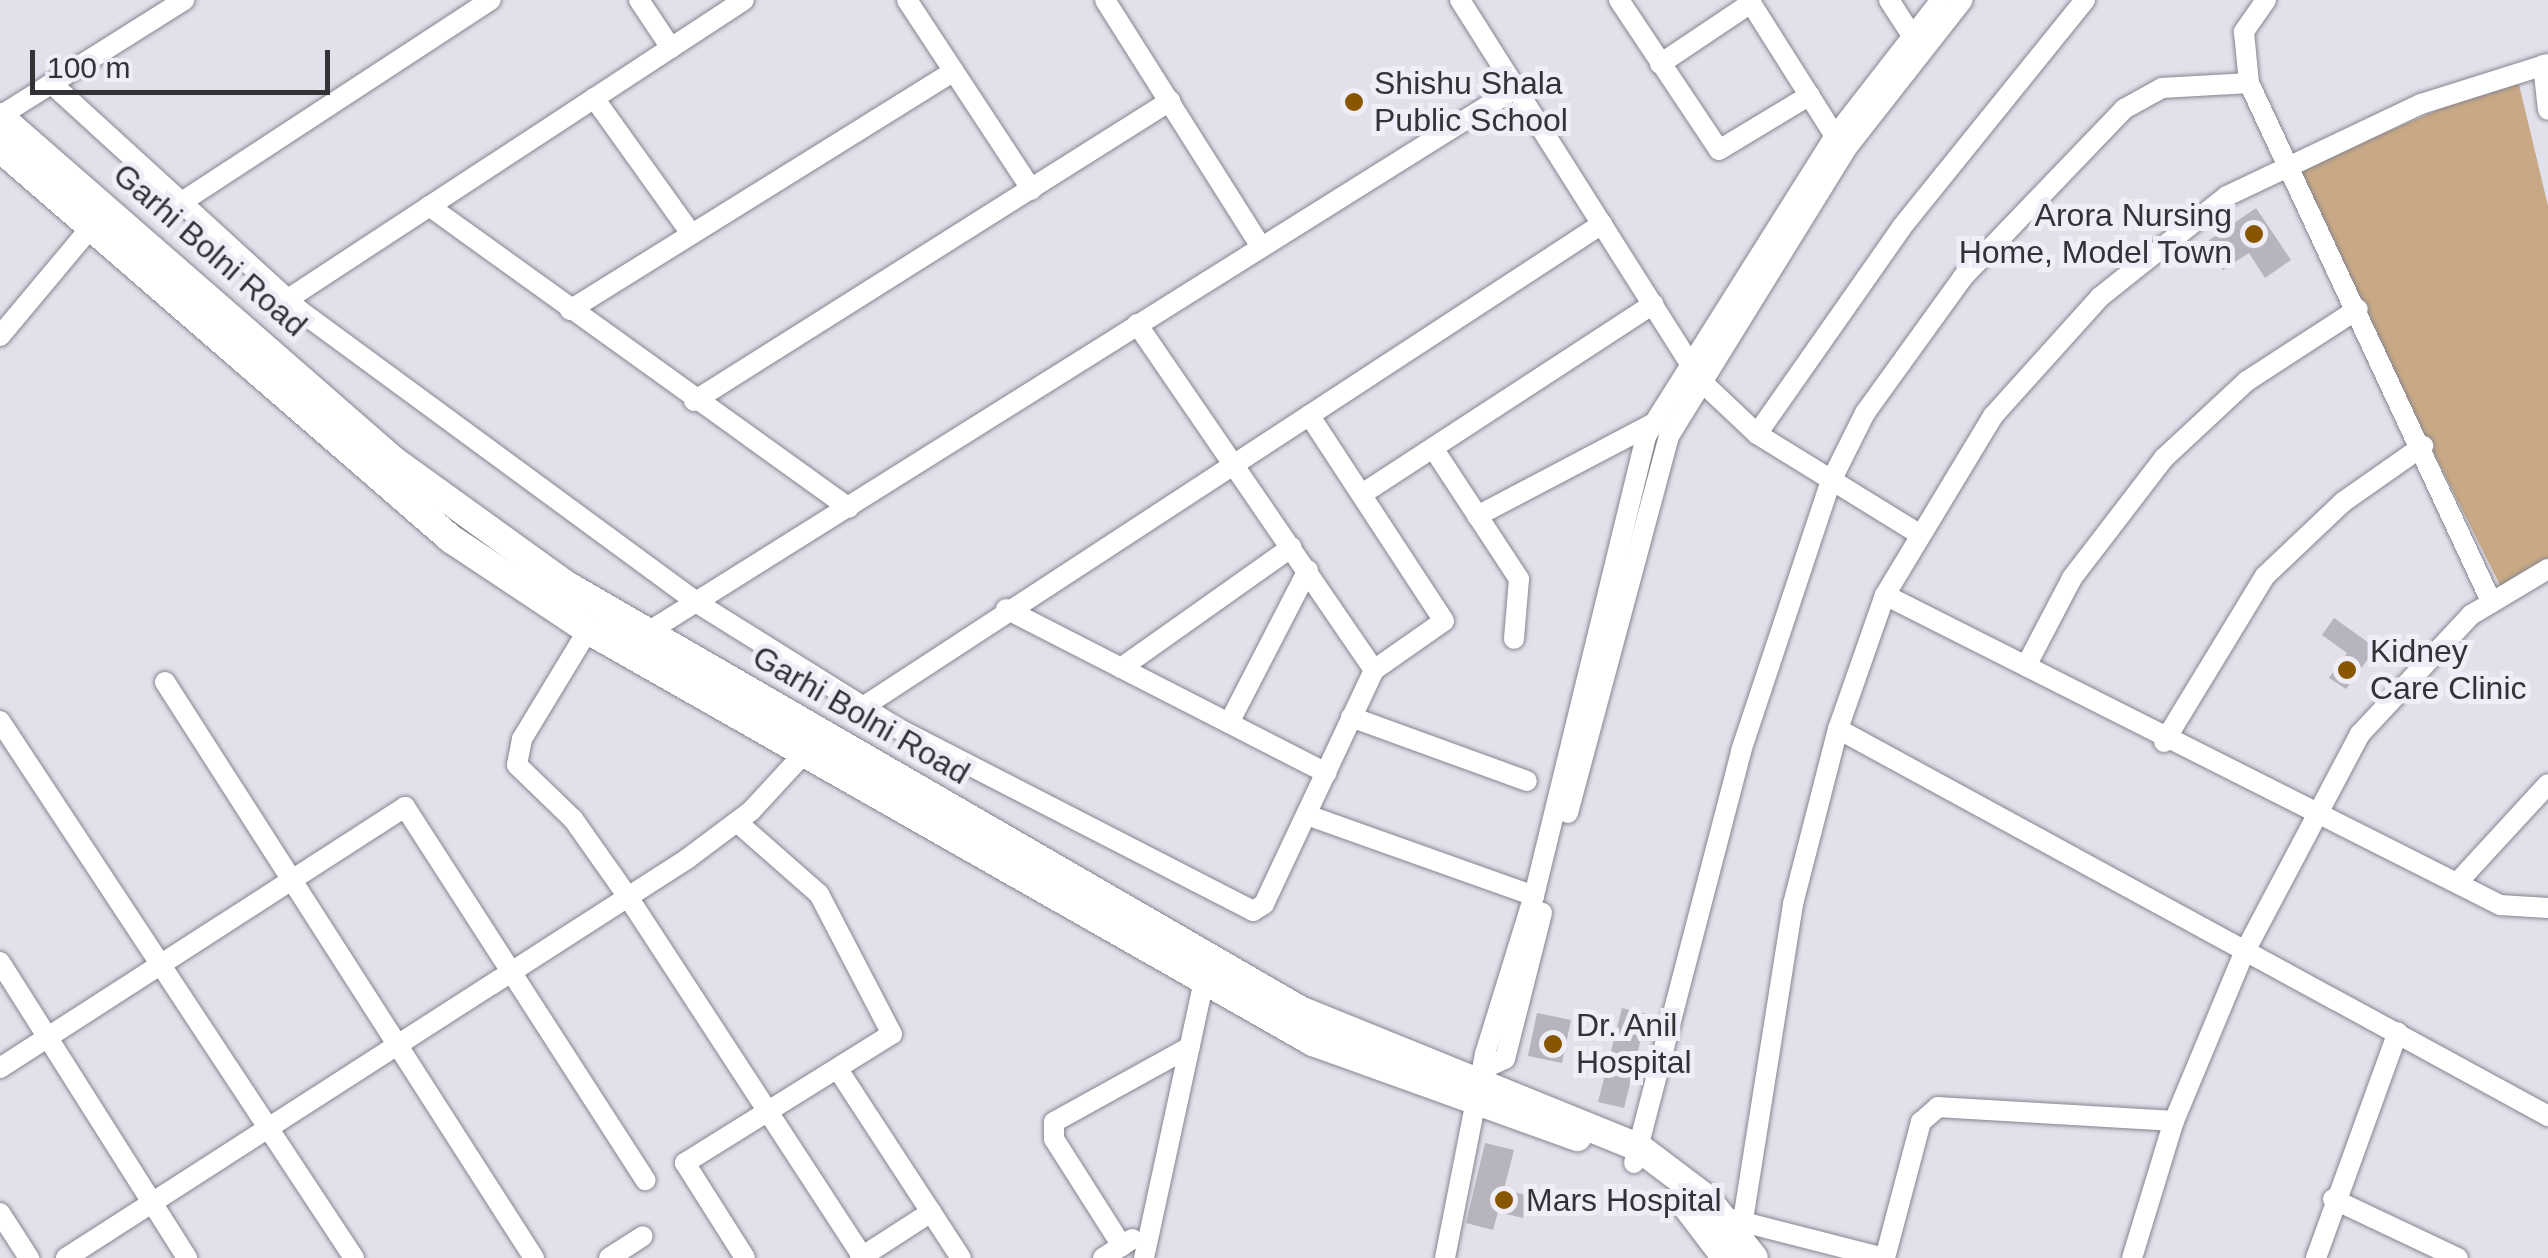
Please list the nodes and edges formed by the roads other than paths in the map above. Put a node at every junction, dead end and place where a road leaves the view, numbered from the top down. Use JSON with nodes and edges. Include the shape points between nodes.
{"nodes":[{"id":1,"x":184,"y":0,"type":"edge"},
{"id":2,"x":491,"y":0,"type":"edge"},
{"id":3,"x":638,"y":0,"type":"edge"},
{"id":4,"x":744,"y":0,"type":"edge"},
{"id":5,"x":907,"y":0,"type":"edge"},
{"id":6,"x":1106,"y":0,"type":"edge"},
{"id":7,"x":1460,"y":0,"type":"edge"},
{"id":8,"x":1619,"y":0,"type":"edge"},
{"id":9,"x":1888,"y":0,"type":"edge"},
{"id":10,"x":1941,"y":0,"type":"edge"},
{"id":11,"x":1963,"y":0,"type":"edge"},
{"id":12,"x":2085,"y":0,"type":"edge"},
{"id":13,"x":2266,"y":0,"type":"edge"},
{"id":14,"x":1750,"y":2,"type":"edge"},
{"id":15,"x":1911,"y":34,"type":"junction"},
{"id":16,"x":671,"y":48,"type":"junction"},
{"id":17,"x":1660,"y":64,"type":"junction"},
{"id":18,"x":2545,"y":65,"type":"edge"},
{"id":19,"x":954,"y":71,"type":"junction"},
{"id":20,"x":2248,"y":83,"type":"junction"},
{"id":21,"x":52,"y":84,"type":"junction"},
{"id":22,"x":1516,"y":88,"type":"junction"},
{"id":23,"x":1810,"y":95,"type":"junction"},
{"id":24,"x":594,"y":98,"type":"junction"},
{"id":25,"x":1170,"y":100,"type":"junction"},
{"id":26,"x":2548,"y":110,"type":"edge"},
{"id":27,"x":0,"y":116,"type":"edge"},
{"id":28,"x":1834,"y":136,"type":"junction"},
{"id":29,"x":0,"y":148,"type":"edge"},
{"id":30,"x":2285,"y":163,"type":"junction"},
{"id":31,"x":1032,"y":190,"type":"junction"},
{"id":32,"x":182,"y":202,"type":"junction"},
{"id":33,"x":429,"y":206,"type":"junction"},
{"id":34,"x":109,"y":207,"type":"junction"},
{"id":35,"x":1602,"y":224,"type":"junction"},
{"id":36,"x":90,"y":229,"type":"junction"},
{"id":37,"x":690,"y":232,"type":"junction"},
{"id":38,"x":1260,"y":245,"type":"junction"},
{"id":39,"x":288,"y":299,"type":"junction"},
{"id":40,"x":1653,"y":304,"type":"junction"},
{"id":41,"x":2358,"y":309,"type":"junction"},
{"id":42,"x":570,"y":310,"type":"junction"},
{"id":43,"x":1137,"y":324,"type":"junction"},
{"id":44,"x":0,"y":336,"type":"edge"},
{"id":45,"x":1695,"y":373,"type":"junction"},
{"id":46,"x":694,"y":402,"type":"junction"},
{"id":47,"x":1310,"y":415,"type":"junction"},
{"id":48,"x":1652,"y":424,"type":"junction"},
{"id":49,"x":1756,"y":434,"type":"junction"},
{"id":50,"x":2423,"y":446,"type":"junction"},
{"id":51,"x":1432,"y":448,"type":"junction"},
{"id":52,"x":1236,"y":462,"type":"junction"},
{"id":53,"x":1830,"y":483,"type":"junction"},
{"id":54,"x":1362,"y":494,"type":"junction"},
{"id":55,"x":849,"y":508,"type":"junction"},
{"id":56,"x":1477,"y":516,"type":"junction"},
{"id":57,"x":1919,"y":534,"type":"junction"},
{"id":58,"x":1292,"y":547,"type":"junction"},
{"id":59,"x":2548,"y":569,"type":"edge"},
{"id":60,"x":1308,"y":570,"type":"junction"},
{"id":61,"x":1885,"y":595,"type":"junction"},
{"id":62,"x":2491,"y":600,"type":"junction"},
{"id":63,"x":698,"y":604,"type":"junction"},
{"id":64,"x":1006,"y":609,"type":"junction"},
{"id":65,"x":588,"y":630,"type":"junction"},
{"id":66,"x":649,"y":634,"type":"junction"},
{"id":67,"x":1514,"y":639,"type":"dead end"},
{"id":68,"x":622,"y":649,"type":"junction"},
{"id":69,"x":2026,"y":666,"type":"junction"},
{"id":70,"x":1122,"y":668,"type":"junction"},
{"id":71,"x":1374,"y":670,"type":"junction"},
{"id":72,"x":165,"y":682,"type":"dead end"},
{"id":73,"x":864,"y":707,"type":"junction"},
{"id":74,"x":1351,"y":717,"type":"junction"},
{"id":75,"x":0,"y":721,"type":"edge"},
{"id":76,"x":1228,"y":723,"type":"junction"},
{"id":77,"x":1838,"y":729,"type":"junction"},
{"id":78,"x":2164,"y":742,"type":"junction"},
{"id":79,"x":813,"y":743,"type":"junction"},
{"id":80,"x":1326,"y":773,"type":"junction"},
{"id":81,"x":1528,"y":781,"type":"dead end"},
{"id":82,"x":2548,"y":784,"type":"edge"},
{"id":83,"x":2316,"y":813,"type":"junction"},
{"id":84,"x":1306,"y":815,"type":"junction"},
{"id":85,"x":737,"y":822,"type":"junction"},
{"id":86,"x":290,"y":877,"type":"junction"},
{"id":87,"x":2457,"y":883,"type":"junction"},
{"id":88,"x":628,"y":896,"type":"junction"},
{"id":89,"x":1534,"y":896,"type":"junction"},
{"id":90,"x":2548,"y":908,"type":"edge"},
{"id":91,"x":2244,"y":953,"type":"junction"},
{"id":92,"x":0,"y":962,"type":"edge"},
{"id":93,"x":160,"y":962,"type":"junction"},
{"id":94,"x":1206,"y":970,"type":"junction"},
{"id":95,"x":511,"y":972,"type":"junction"},
{"id":96,"x":2398,"y":1032,"type":"junction"},
{"id":97,"x":47,"y":1037,"type":"junction"},
{"id":98,"x":395,"y":1041,"type":"junction"},
{"id":99,"x":1190,"y":1048,"type":"junction"},
{"id":100,"x":0,"y":1068,"type":"edge"},
{"id":101,"x":839,"y":1072,"type":"junction"},
{"id":102,"x":1483,"y":1083,"type":"junction"},
{"id":103,"x":766,"y":1112,"type":"junction"},
{"id":104,"x":2548,"y":1116,"type":"edge"},
{"id":105,"x":2174,"y":1121,"type":"junction"},
{"id":106,"x":268,"y":1124,"type":"junction"},
{"id":107,"x":1636,"y":1155,"type":"junction"},
{"id":108,"x":645,"y":1180,"type":"dead end"},
{"id":109,"x":2333,"y":1199,"type":"junction"},
{"id":110,"x":151,"y":1202,"type":"junction"},
{"id":111,"x":0,"y":1212,"type":"edge"},
{"id":112,"x":931,"y":1212,"type":"junction"},
{"id":113,"x":1723,"y":1219,"type":"junction"},
{"id":114,"x":1151,"y":1228,"type":"junction"},
{"id":115,"x":643,"y":1236,"type":"dead end"},
{"id":116,"x":1122,"y":1246,"type":"junction"},
{"id":117,"x":29,"y":1258,"type":"edge"},
{"id":118,"x":66,"y":1258,"type":"edge"},
{"id":119,"x":187,"y":1258,"type":"edge"},
{"id":120,"x":354,"y":1258,"type":"edge"},
{"id":121,"x":534,"y":1258,"type":"edge"},
{"id":122,"x":608,"y":1258,"type":"edge"},
{"id":123,"x":745,"y":1258,"type":"edge"},
{"id":124,"x":862,"y":1258,"type":"edge"},
{"id":125,"x":960,"y":1258,"type":"edge"},
{"id":126,"x":1103,"y":1258,"type":"edge"},
{"id":127,"x":1144,"y":1258,"type":"edge"},
{"id":128,"x":1445,"y":1258,"type":"edge"},
{"id":129,"x":1726,"y":1258,"type":"edge"},
{"id":130,"x":1754,"y":1258,"type":"edge"},
{"id":131,"x":1884,"y":1258,"type":"edge"},
{"id":132,"x":2132,"y":1258,"type":"edge"},
{"id":133,"x":2316,"y":1258,"type":"edge"},
{"id":134,"x":2458,"y":1258,"type":"edge"}],
"edges":[{"from":1,"to":21,"type":"street"},
{"from":2,"to":32,"type":"street"},
{"from":3,"to":16,"type":"street"},
{"from":4,"to":16,"type":"street"},
{"from":5,"to":19,"type":"street"},
{"from":6,"to":25,"type":"street"},
{"from":7,"to":22,"type":"street"},
{"from":8,"to":17,"type":"street"},
{"from":9,"to":15,"type":"street"},
{"from":10,"to":15,"type":"street"},
{"from":11,"to":45,"type":"street","via":[[1846,148]]},
{"from":12,"to":49,"type":"street","via":[[1901,228]]},
{"from":13,"to":20,"type":"street","via":[[2244,32]]},
{"from":14,"to":17,"type":"street"},
{"from":14,"to":23,"type":"street"},
{"from":15,"to":28,"type":"street"},
{"from":16,"to":24,"type":"street"},
{"from":17,"to":23,"type":"street","via":[[1719,150]]},
{"from":18,"to":26,"type":"street"},
{"from":18,"to":30,"type":"street","via":[[2491,77]]},
{"from":19,"to":31,"type":"street"},
{"from":19,"to":37,"type":"street"},
{"from":20,"to":30,"type":"street"},
{"from":20,"to":53,"type":"street","via":[[2162,88],[2124,109],[1906,348]]},
{"from":21,"to":27,"type":"street"},
{"from":21,"to":32,"type":"street"},
{"from":22,"to":35,"type":"street"},
{"from":22,"to":38,"type":"street"},
{"from":23,"to":28,"type":"street"},
{"from":24,"to":33,"type":"street"},
{"from":24,"to":37,"type":"street"},
{"from":25,"to":31,"type":"street"},
{"from":25,"to":38,"type":"street"},
{"from":27,"to":34,"type":"main road","name":"Garhi Bolni Road"},
{"from":28,"to":45,"type":"street"},
{"from":29,"to":36,"type":"main road","name":"Garhi Bolni Road"},
{"from":30,"to":41,"type":"street"},
{"from":30,"to":57,"type":"street","via":[[2227,196],[2100,297],[1993,416]]},
{"from":31,"to":46,"type":"street"},
{"from":32,"to":39,"type":"street"},
{"from":33,"to":39,"type":"street"},
{"from":33,"to":42,"type":"street"},
{"from":34,"to":36,"type":"street"},
{"from":34,"to":66,"type":"main road","name":"Garhi Bolni Road","via":[[392,460]]},
{"from":35,"to":40,"type":"street"},
{"from":35,"to":47,"type":"street"},
{"from":36,"to":44,"type":"street"},
{"from":36,"to":65,"type":"main road","name":"Garhi Bolni Road","via":[[452,539]]},
{"from":37,"to":42,"type":"street"},
{"from":38,"to":43,"type":"street"},
{"from":39,"to":63,"type":"street"},
{"from":40,"to":45,"type":"street"},
{"from":40,"to":51,"type":"street"},
{"from":41,"to":50,"type":"street"},
{"from":41,"to":69,"type":"street","via":[[2248,380],[2164,458],[2072,578]]},
{"from":42,"to":46,"type":"street"},
{"from":43,"to":52,"type":"street"},
{"from":43,"to":55,"type":"street"},
{"from":45,"to":48,"type":"street"},
{"from":45,"to":49,"type":"street"},
{"from":45,"to":102,"type":"street","via":[[1659,465],[1505,1059]]},
{"from":46,"to":55,"type":"street"},
{"from":47,"to":52,"type":"street"},
{"from":47,"to":54,"type":"street"},
{"from":48,"to":56,"type":"street"},
{"from":48,"to":89,"type":"street"},
{"from":49,"to":53,"type":"street"},
{"from":50,"to":62,"type":"street"},
{"from":50,"to":78,"type":"street","via":[[2343,502],[2264,576]]},
{"from":51,"to":54,"type":"street"},
{"from":51,"to":56,"type":"street"},
{"from":52,"to":58,"type":"street"},
{"from":52,"to":64,"type":"street"},
{"from":53,"to":57,"type":"street"},
{"from":53,"to":107,"type":"street","via":[[1742,751]]},
{"from":54,"to":71,"type":"street","via":[[1444,616]]},
{"from":55,"to":63,"type":"street"},
{"from":56,"to":67,"type":"street","via":[[1522,588]]},
{"from":57,"to":61,"type":"street"},
{"from":58,"to":60,"type":"street"},
{"from":58,"to":70,"type":"street"},
{"from":59,"to":62,"type":"street"},
{"from":60,"to":71,"type":"street"},
{"from":60,"to":76,"type":"street"},
{"from":61,"to":69,"type":"street"},
{"from":61,"to":77,"type":"street"},
{"from":62,"to":83,"type":"street","via":[[2376,712]]},
{"from":63,"to":66,"type":"street"},
{"from":63,"to":73,"type":"street"},
{"from":64,"to":70,"type":"street"},
{"from":64,"to":73,"type":"street"},
{"from":65,"to":68,"type":"main road","name":"Garhi Bolni Road"},
{"from":65,"to":88,"type":"street","via":[[522,738],[517,765],[573,819]]},
{"from":66,"to":68,"type":"street"},
{"from":66,"to":79,"type":"main road","name":"Garhi Bolni Road"},
{"from":68,"to":79,"type":"main road","name":"Garhi Bolni Road"},
{"from":69,"to":78,"type":"street"},
{"from":70,"to":76,"type":"street"},
{"from":71,"to":74,"type":"street"},
{"from":72,"to":86,"type":"street"},
{"from":73,"to":84,"type":"street","via":[[1246,910],[1264,904]]},
{"from":74,"to":80,"type":"street"},
{"from":74,"to":81,"type":"street"},
{"from":75,"to":93,"type":"street"},
{"from":76,"to":80,"type":"street"},
{"from":77,"to":91,"type":"street"},
{"from":77,"to":113,"type":"street"},
{"from":78,"to":83,"type":"street"},
{"from":79,"to":85,"type":"street"},
{"from":79,"to":94,"type":"main road","name":"Garhi Bolni Road"},
{"from":80,"to":84,"type":"street"},
{"from":82,"to":87,"type":"street"},
{"from":83,"to":87,"type":"street"},
{"from":83,"to":91,"type":"street"},
{"from":84,"to":89,"type":"street"},
{"from":85,"to":88,"type":"street"},
{"from":85,"to":101,"type":"street","via":[[819,894],[890,1026],[886,1044]]},
{"from":86,"to":93,"type":"street"},
{"from":86,"to":95,"type":"street","via":[[405,807]]},
{"from":86,"to":98,"type":"street"},
{"from":87,"to":90,"type":"street","via":[[2500,905]]},
{"from":88,"to":95,"type":"street"},
{"from":88,"to":103,"type":"street"},
{"from":89,"to":102,"type":"street","via":[[1484,1054]]},
{"from":91,"to":96,"type":"street"},
{"from":91,"to":105,"type":"street"},
{"from":92,"to":97,"type":"street"},
{"from":93,"to":97,"type":"street"},
{"from":93,"to":106,"type":"street"},
{"from":94,"to":99,"type":"street"},
{"from":94,"to":102,"type":"main road","name":"Garhi Bolni Road","via":[[1350,1060]]},
{"from":95,"to":98,"type":"street"},
{"from":95,"to":108,"type":"street"},
{"from":96,"to":104,"type":"street"},
{"from":96,"to":109,"type":"street"},
{"from":97,"to":100,"type":"street"},
{"from":97,"to":110,"type":"street"},
{"from":98,"to":106,"type":"street"},
{"from":98,"to":121,"type":"street"},
{"from":99,"to":114,"type":"street"},
{"from":99,"to":116,"type":"street","via":[[1054,1122],[1054,1139]]},
{"from":101,"to":103,"type":"street"},
{"from":101,"to":112,"type":"street"},
{"from":102,"to":107,"type":"main road","name":"Garhi Bolni Road"},
{"from":102,"to":128,"type":"street"},
{"from":103,"to":123,"type":"street","via":[[685,1163]]},
{"from":103,"to":124,"type":"street"},
{"from":105,"to":131,"type":"street","via":[[1938,1107],[1920,1122]]},
{"from":105,"to":132,"type":"street"},
{"from":106,"to":110,"type":"street"},
{"from":106,"to":120,"type":"street"},
{"from":107,"to":113,"type":"main road","name":"Garhi Bolni Road"},
{"from":109,"to":133,"type":"street"},
{"from":109,"to":134,"type":"street"},
{"from":110,"to":118,"type":"street"},
{"from":110,"to":119,"type":"street"},
{"from":111,"to":117,"type":"street"},
{"from":112,"to":124,"type":"street"},
{"from":112,"to":125,"type":"street"},
{"from":113,"to":129,"type":"main road","name":"Garhi Bolni Road"},
{"from":113,"to":130,"type":"main road","name":"Garhi Bolni Road"},
{"from":113,"to":131,"type":"street"},
{"from":114,"to":116,"type":"street"},
{"from":114,"to":127,"type":"street"},
{"from":115,"to":122,"type":"street"},
{"from":116,"to":126,"type":"street"}]}
